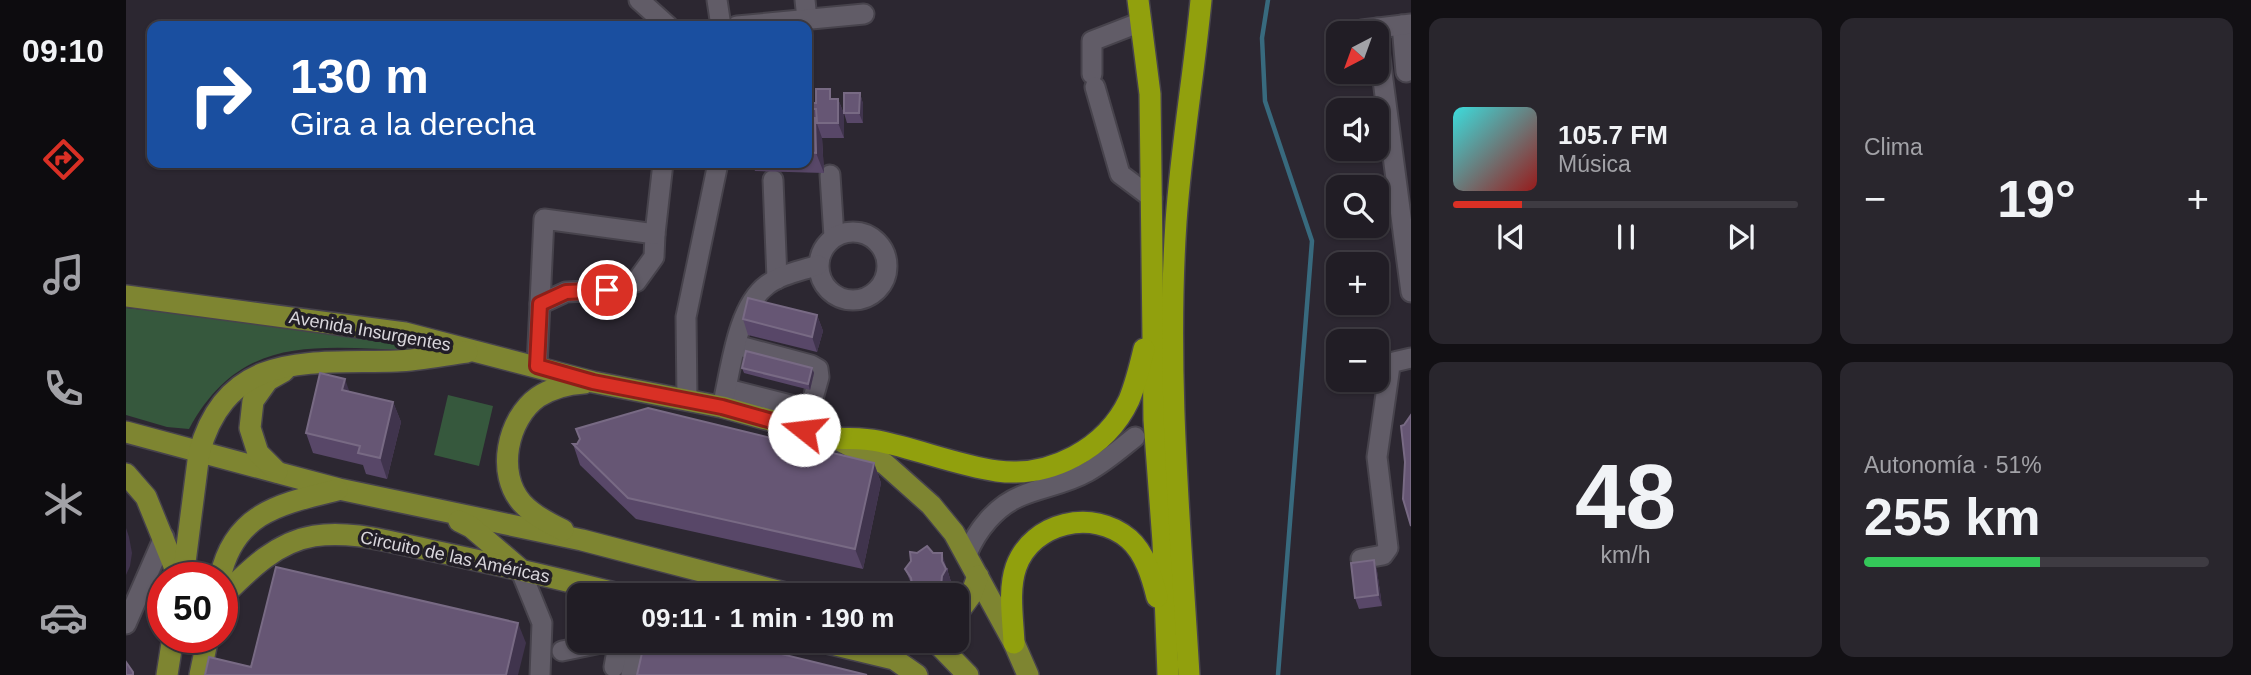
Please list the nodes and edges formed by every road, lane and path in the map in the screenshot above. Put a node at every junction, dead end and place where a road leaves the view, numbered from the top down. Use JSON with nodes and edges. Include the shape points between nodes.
{"nodes":[{"id":1,"x":639,"y":0,"type":"edge"},
{"id":2,"x":717,"y":0,"type":"edge"},
{"id":3,"x":1138,"y":0,"type":"edge"},
{"id":4,"x":1201,"y":0,"type":"edge"},
{"id":5,"x":806,"y":10,"type":"edge"},
{"id":6,"x":864,"y":14,"type":"dead end"},
{"id":7,"x":662,"y":21,"type":"edge"},
{"id":8,"x":720,"y":21,"type":"edge"},
{"id":9,"x":759,"y":21,"type":"edge"},
{"id":10,"x":1141,"y":22,"type":"junction"},
{"id":11,"x":1406,"y":25,"type":"edge"},
{"id":12,"x":1408,"y":72,"type":"edge"},
{"id":13,"x":1390,"y":74,"type":"edge"},
{"id":14,"x":1384,"y":84,"type":"edge"},
{"id":15,"x":662,"y":168,"type":"edge"},
{"id":16,"x":717,"y":168,"type":"edge"},
{"id":17,"x":830,"y":175,"type":"dead end"},
{"id":18,"x":773,"y":180,"type":"dead end"},
{"id":19,"x":1152,"y":198,"type":"junction"},
{"id":20,"x":1407,"y":227,"type":"edge"},
{"id":21,"x":655,"y":234,"type":"junction"},
{"id":22,"x":834,"y":237,"type":"junction"},
{"id":23,"x":818,"y":265,"type":"junction"},
{"id":24,"x":777,"y":279,"type":"junction"},
{"id":25,"x":1411,"y":292,"type":"edge"},
{"id":26,"x":126,"y":296,"type":"edge"},
{"id":27,"x":540,"y":304,"type":"junction"},
{"id":28,"x":1151,"y":316,"type":"junction"},
{"id":29,"x":736,"y":345,"type":"junction"},
{"id":30,"x":480,"y":350,"type":"junction"},
{"id":31,"x":1411,"y":358,"type":"edge"},
{"id":32,"x":537,"y":366,"type":"junction"},
{"id":33,"x":292,"y":367,"type":"junction"},
{"id":34,"x":593,"y":382,"type":"junction"},
{"id":35,"x":725,"y":398,"type":"junction"},
{"id":36,"x":687,"y":399,"type":"junction"},
{"id":37,"x":807,"y":420,"type":"junction"},
{"id":38,"x":126,"y":426,"type":"edge"},
{"id":39,"x":126,"y":432,"type":"edge"},
{"id":40,"x":1135,"y":437,"type":"dead end"},
{"id":41,"x":835,"y":438,"type":"junction"},
{"id":42,"x":170,"y":446,"type":"junction"},
{"id":43,"x":199,"y":453,"type":"junction"},
{"id":44,"x":277,"y":471,"type":"junction"},
{"id":45,"x":126,"y":474,"type":"edge"},
{"id":46,"x":126,"y":485,"type":"edge"},
{"id":47,"x":339,"y":489,"type":"junction"},
{"id":48,"x":146,"y":497,"type":"junction"},
{"id":49,"x":435,"y":510,"type":"junction"},
{"id":50,"x":164,"y":537,"type":"junction"},
{"id":51,"x":582,"y":540,"type":"junction"},
{"id":52,"x":967,"y":554,"type":"junction"},
{"id":53,"x":1361,"y":559,"type":"edge"},
{"id":54,"x":174,"y":562,"type":"edge"},
{"id":55,"x":183,"y":562,"type":"edge"},
{"id":56,"x":223,"y":562,"type":"edge"},
{"id":57,"x":520,"y":569,"type":"junction"},
{"id":58,"x":978,"y":576,"type":"junction"},
{"id":59,"x":238,"y":581,"type":"edge"},
{"id":60,"x":742,"y":581,"type":"junction"},
{"id":61,"x":575,"y":583,"type":"edge"},
{"id":62,"x":735,"y":583,"type":"edge"},
{"id":63,"x":749,"y":583,"type":"edge"},
{"id":64,"x":969,"y":598,"type":"edge"},
{"id":65,"x":126,"y":624,"type":"edge"},
{"id":66,"x":1166,"y":635,"type":"junction"},
{"id":67,"x":1014,"y":643,"type":"junction"},
{"id":68,"x":567,"y":647,"type":"edge"},
{"id":69,"x":567,"y":650,"type":"edge"},
{"id":70,"x":562,"y":651,"type":"junction"},
{"id":71,"x":170,"y":653,"type":"edge"},
{"id":72,"x":205,"y":653,"type":"edge"},
{"id":73,"x":633,"y":653,"type":"edge"},
{"id":74,"x":869,"y":653,"type":"edge"},
{"id":75,"x":948,"y":653,"type":"edge"},
{"id":76,"x":623,"y":671,"type":"edge"},
{"id":77,"x":167,"y":675,"type":"edge"},
{"id":78,"x":200,"y":675,"type":"edge"},
{"id":79,"x":540,"y":675,"type":"edge"},
{"id":80,"x":547,"y":675,"type":"edge"},
{"id":81,"x":917,"y":675,"type":"edge"},
{"id":82,"x":968,"y":675,"type":"edge"},
{"id":83,"x":1028,"y":675,"type":"edge"},
{"id":84,"x":1168,"y":675,"type":"edge"},
{"id":85,"x":1189,"y":675,"type":"edge"}],
"edges":[{"from":1,"to":7,"type":"street"},
{"from":2,"to":8,"type":"street"},
{"from":3,"to":10,"type":"highway"},
{"from":4,"to":85,"type":"highway","via":[[1176,222],[1172,323],[1173,427]]},
{"from":5,"to":6,"type":"street"},
{"from":5,"to":9,"type":"street"},
{"from":10,"to":19,"type":"highway","via":[[1150,94]]},
{"from":10,"to":19,"type":"street","via":[[1092,41],[1094,80],[1119,174]]},
{"from":11,"to":12,"type":"street"},
{"from":12,"to":13,"type":"street"},
{"from":14,"to":20,"type":"street"},
{"from":15,"to":21,"type":"street"},
{"from":16,"to":36,"type":"street","via":[[685,327]]},
{"from":17,"to":22,"type":"street"},
{"from":18,"to":24,"type":"street"},
{"from":19,"to":28,"type":"highway"},
{"from":20,"to":25,"type":"street"},
{"from":21,"to":27,"type":"street","via":[[654,257],[636,282],[607,290],[566,292]]},
{"from":21,"to":27,"type":"street","via":[[544,219]]},
{"from":22,"to":23,"type":"street"},
{"from":22,"to":23,"type":"street","via":[[856,232],[876,241],[887,261],[883,283],[866,298],[844,299],[825,286]]},
{"from":23,"to":24,"type":"street"},
{"from":24,"to":29,"type":"street","via":[[752,302]]},
{"from":26,"to":30,"type":"main road","name":"Avenida Insurgentes","via":[[405,333]]},
{"from":27,"to":32,"type":"street"},
{"from":28,"to":41,"type":"highway","via":[[1128,402],[1101,437],[1057,465],[998,471],[875,440]]},
{"from":28,"to":66,"type":"highway"},
{"from":29,"to":35,"type":"street"},
{"from":29,"to":37,"type":"street","via":[[818,369]]},
{"from":30,"to":32,"type":"main road","name":"Avenida Insurgentes"},
{"from":30,"to":33,"type":"main road","via":[[400,361]]},
{"from":31,"to":53,"type":"street","via":[[1390,366],[1377,457],[1388,548],[1379,556]]},
{"from":32,"to":34,"type":"main road","name":"Avenida Insurgentes"},
{"from":33,"to":43,"type":"main road","via":[[252,376],[222,401],[209,421]]},
{"from":33,"to":44,"type":"main road","via":[[268,380],[253,401],[250,428],[258,453]]},
{"from":34,"to":36,"type":"main road","name":"Avenida Insurgentes"},
{"from":34,"to":51,"type":"main road","via":[[569,384],[537,398],[516,424],[508,456],[512,487],[522,503],[540,519]]},
{"from":35,"to":36,"type":"main road","name":"Avenida Insurgentes"},
{"from":35,"to":37,"type":"main road","name":"Avenida Insurgentes"},
{"from":37,"to":41,"type":"main road","name":"Avenida Insurgentes"},
{"from":38,"to":42,"type":"street"},
{"from":39,"to":42,"type":"main road"},
{"from":40,"to":52,"type":"street","via":[[1086,473],[1007,503],[973,538]]},
{"from":41,"to":52,"type":"main road","name":"Avenida Insurgentes","via":[[905,480],[931,505]]},
{"from":42,"to":43,"type":"main road"},
{"from":43,"to":44,"type":"main road"},
{"from":43,"to":55,"type":"main road"},
{"from":44,"to":47,"type":"main road"},
{"from":45,"to":48,"type":"main road"},
{"from":46,"to":48,"type":"street"},
{"from":47,"to":49,"type":"main road"},
{"from":47,"to":56,"type":"main road","via":[[281,503],[252,519]]},
{"from":48,"to":50,"type":"main road"},
{"from":49,"to":51,"type":"main road"},
{"from":49,"to":57,"type":"main road","via":[[471,527]]},
{"from":50,"to":54,"type":"main road"},
{"from":50,"to":65,"type":"street"},
{"from":51,"to":60,"type":"main road"},
{"from":52,"to":58,"type":"main road","name":"Avenida Insurgentes"},
{"from":57,"to":59,"type":"main road","name":"Circuito de las Américas","via":[[349,534],[312,536],[276,549]]},
{"from":57,"to":61,"type":"main road","name":"Circuito de las Américas"},
{"from":57,"to":79,"type":"street","via":[[542,623]]},
{"from":58,"to":64,"type":"main road"},
{"from":58,"to":67,"type":"main road","name":"Avenida Insurgentes"},
{"from":60,"to":62,"type":"street"},
{"from":60,"to":63,"type":"main road"},
{"from":66,"to":67,"type":"highway","via":[[1153,579],[1130,540],[1104,526],[1072,522],[1044,533],[1024,551],[1017,565]]},
{"from":66,"to":84,"type":"highway"},
{"from":67,"to":83,"type":"main road","name":"Avenida Insurgentes"},
{"from":68,"to":70,"type":"street"},
{"from":69,"to":70,"type":"street"},
{"from":70,"to":80,"type":"street"},
{"from":71,"to":77,"type":"main road"},
{"from":72,"to":78,"type":"main road"},
{"from":73,"to":76,"type":"street","via":[[635,662]]},
{"from":74,"to":81,"type":"main road","via":[[894,659]]},
{"from":75,"to":82,"type":"main road"}]}
